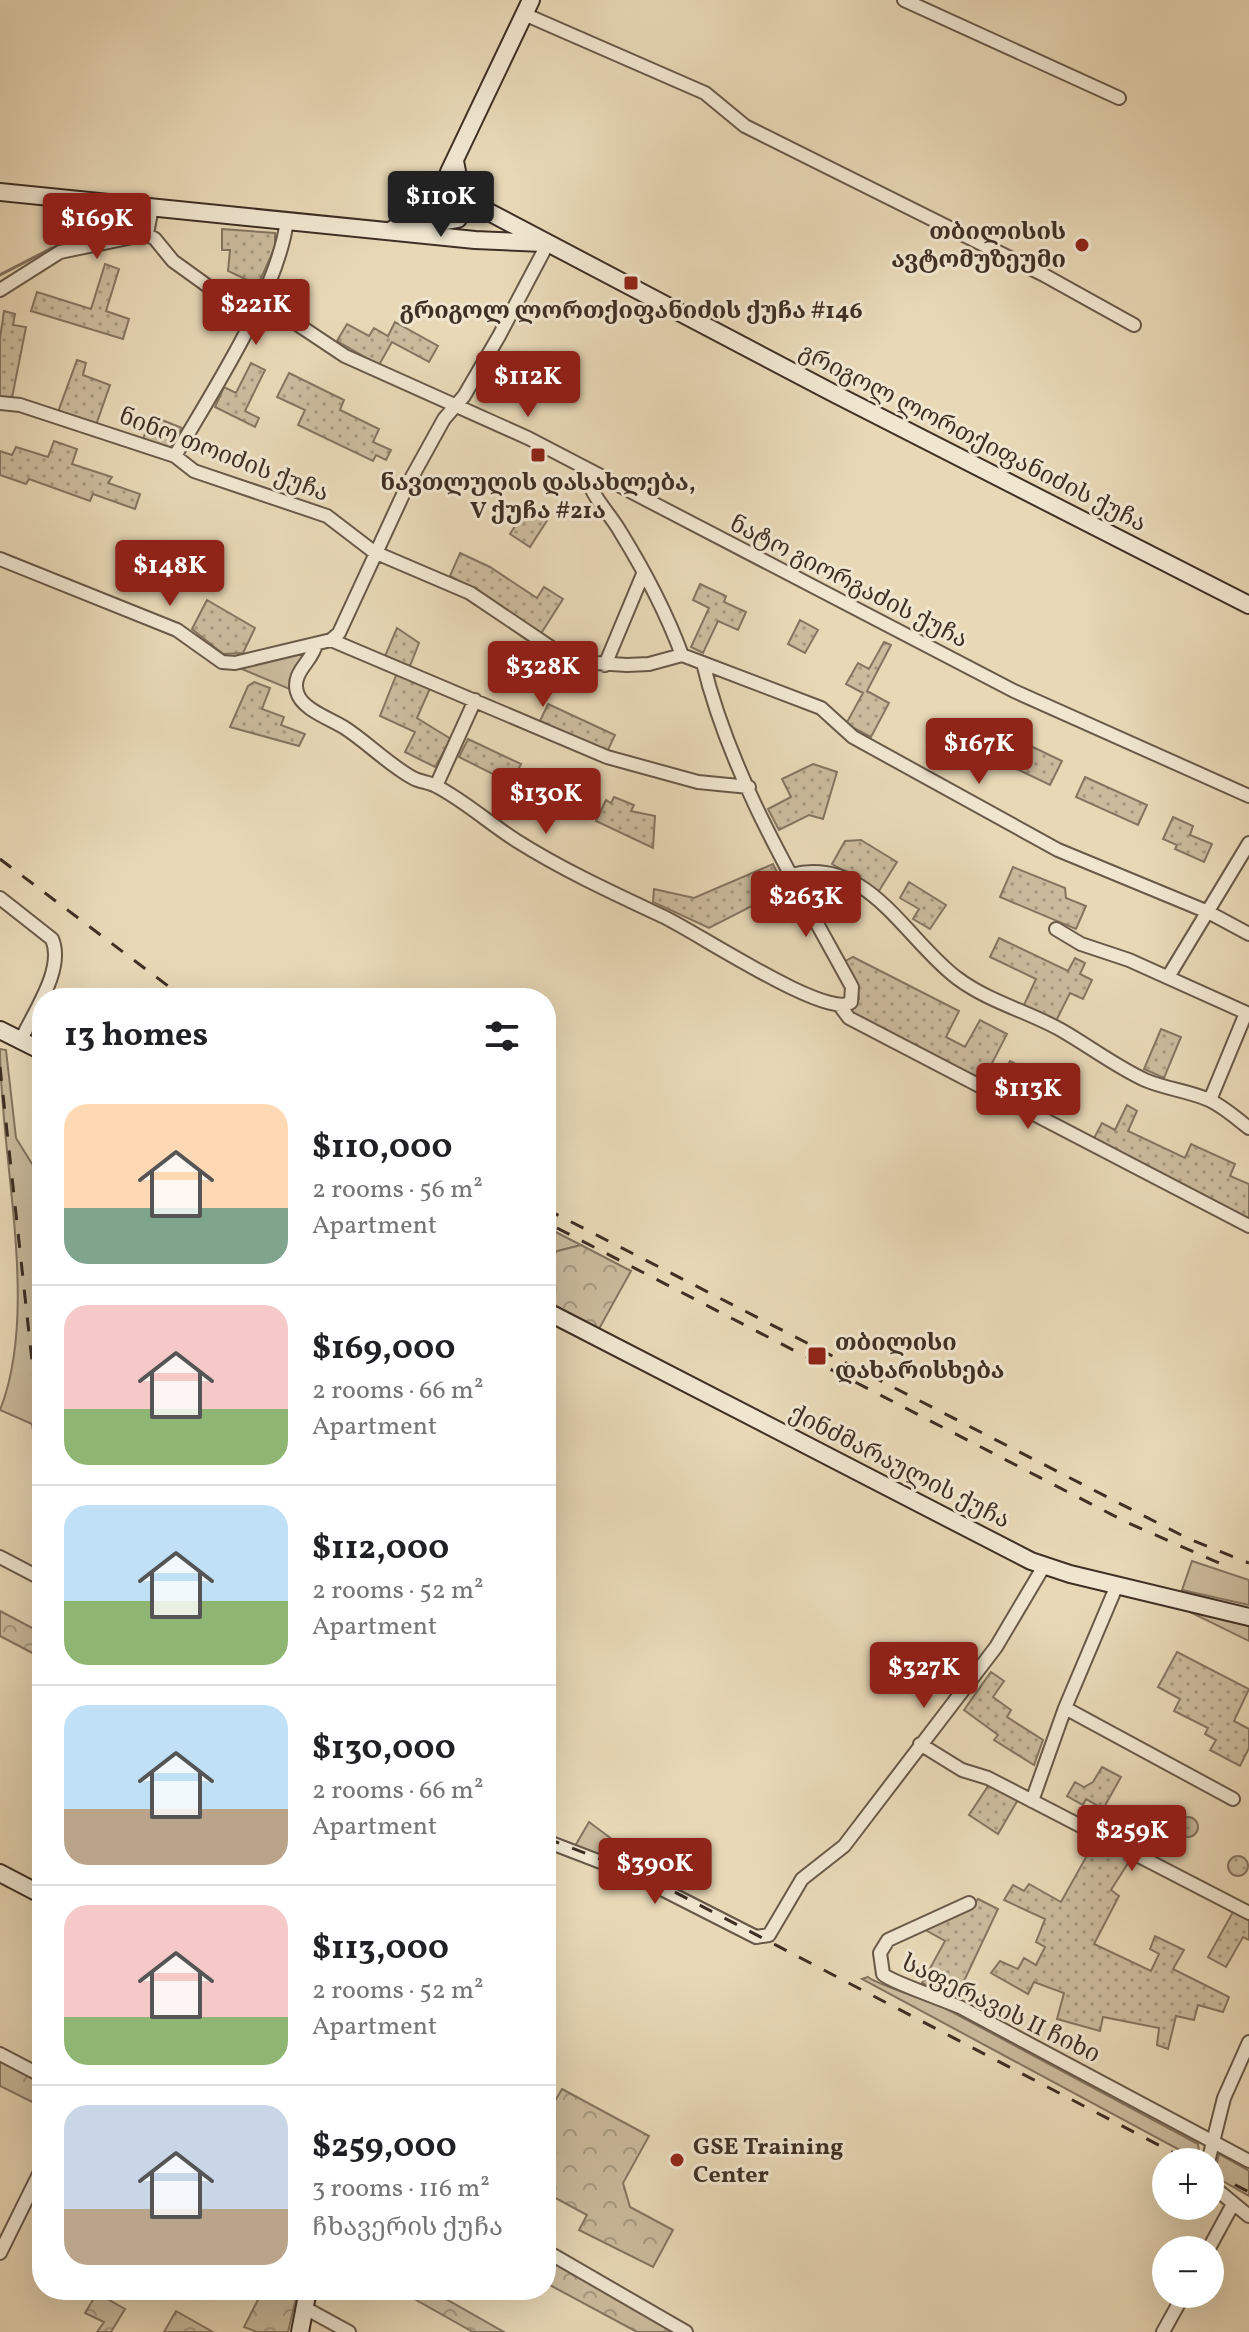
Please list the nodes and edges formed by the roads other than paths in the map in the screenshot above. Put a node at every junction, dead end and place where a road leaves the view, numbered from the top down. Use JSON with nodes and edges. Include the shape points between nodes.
{"nodes":[{"id":1,"x":904,"y":0,"type":"edge"},
{"id":2,"x":527,"y":7,"type":"edge"},
{"id":3,"x":1119,"y":98,"type":"dead end"},
{"id":4,"x":452,"y":166,"type":"junction"},
{"id":5,"x":0,"y":192,"type":"edge"},
{"id":6,"x":152,"y":207,"type":"junction"},
{"id":7,"x":484,"y":209,"type":"junction"},
{"id":8,"x":458,"y":217,"type":"junction"},
{"id":9,"x":287,"y":220,"type":"junction"},
{"id":10,"x":390,"y":231,"type":"junction"},
{"id":11,"x":147,"y":234,"type":"junction"},
{"id":12,"x":474,"y":239,"type":"junction"},
{"id":13,"x":548,"y":243,"type":"junction"},
{"id":14,"x":0,"y":290,"type":"edge"},
{"id":15,"x":257,"y":305,"type":"junction"},
{"id":16,"x":1134,"y":325,"type":"dead end"},
{"id":17,"x":0,"y":403,"type":"edge"},
{"id":18,"x":453,"y":407,"type":"junction"},
{"id":19,"x":175,"y":456,"type":"junction"},
{"id":20,"x":585,"y":469,"type":"junction"},
{"id":21,"x":374,"y":552,"type":"junction"},
{"id":22,"x":0,"y":559,"type":"edge"},
{"id":23,"x":643,"y":574,"type":"junction"},
{"id":24,"x":1249,"y":605,"type":"edge"},
{"id":25,"x":331,"y":640,"type":"junction"},
{"id":26,"x":316,"y":644,"type":"junction"},
{"id":27,"x":682,"y":655,"type":"junction"},
{"id":28,"x":703,"y":663,"type":"junction"},
{"id":29,"x":605,"y":665,"type":"junction"},
{"id":30,"x":475,"y":700,"type":"junction"},
{"id":31,"x":436,"y":786,"type":"junction"},
{"id":32,"x":749,"y":787,"type":"junction"},
{"id":33,"x":1249,"y":796,"type":"edge"},
{"id":34,"x":1249,"y":843,"type":"edge"},
{"id":35,"x":791,"y":875,"type":"junction"},
{"id":36,"x":0,"y":898,"type":"edge"},
{"id":37,"x":1208,"y":912,"type":"junction"},
{"id":38,"x":1056,"y":929,"type":"dead end"},
{"id":39,"x":1249,"y":934,"type":"edge"},
{"id":40,"x":1168,"y":977,"type":"junction"},
{"id":41,"x":44,"y":988,"type":"edge"},
{"id":42,"x":840,"y":1006,"type":"junction"},
{"id":43,"x":1248,"y":1014,"type":"edge"},
{"id":44,"x":32,"y":1016,"type":"edge"},
{"id":45,"x":0,"y":1030,"type":"edge"},
{"id":46,"x":21,"y":1040,"type":"junction"},
{"id":47,"x":32,"y":1046,"type":"edge"},
{"id":48,"x":1210,"y":1100,"type":"junction"},
{"id":49,"x":1249,"y":1128,"type":"edge"},
{"id":50,"x":1249,"y":1226,"type":"edge"},
{"id":51,"x":556,"y":1316,"type":"edge"},
{"id":52,"x":0,"y":1557,"type":"edge"},
{"id":53,"x":1044,"y":1566,"type":"junction"},
{"id":54,"x":32,"y":1574,"type":"edge"},
{"id":55,"x":1117,"y":1585,"type":"junction"},
{"id":56,"x":1249,"y":1617,"type":"edge"},
{"id":57,"x":1065,"y":1708,"type":"junction"},
{"id":58,"x":920,"y":1744,"type":"junction"},
{"id":59,"x":1233,"y":1799,"type":"dead end"},
{"id":60,"x":1032,"y":1801,"type":"junction"},
{"id":61,"x":556,"y":1845,"type":"edge"},
{"id":62,"x":0,"y":1873,"type":"edge"},
{"id":63,"x":32,"y":1890,"type":"edge"},
{"id":64,"x":969,"y":1903,"type":"dead end"},
{"id":65,"x":1249,"y":1913,"type":"edge"},
{"id":66,"x":1249,"y":2042,"type":"edge"},
{"id":67,"x":0,"y":2054,"type":"edge"},
{"id":68,"x":32,"y":2071,"type":"edge"},
{"id":69,"x":1212,"y":2141,"type":"junction"},
{"id":70,"x":1211,"y":2148,"type":"edge"},
{"id":71,"x":1249,"y":2161,"type":"edge"},
{"id":72,"x":32,"y":2190,"type":"edge"},
{"id":73,"x":1224,"y":2196,"type":"edge"},
{"id":74,"x":1233,"y":2204,"type":"junction"},
{"id":75,"x":1249,"y":2216,"type":"edge"},
{"id":76,"x":0,"y":2227,"type":"edge"},
{"id":77,"x":12,"y":2233,"type":"junction"},
{"id":78,"x":1216,"y":2236,"type":"edge"},
{"id":79,"x":0,"y":2253,"type":"edge"},
{"id":80,"x":556,"y":2257,"type":"edge"},
{"id":81,"x":306,"y":2300,"type":"edge"},
{"id":82,"x":305,"y":2308,"type":"junction"},
{"id":83,"x":1176,"y":2308,"type":"edge"},
{"id":84,"x":300,"y":2332,"type":"edge"},
{"id":85,"x":349,"y":2332,"type":"edge"},
{"id":86,"x":686,"y":2332,"type":"edge"},
{"id":87,"x":1163,"y":2332,"type":"edge"}],
"edges":[{"from":1,"to":3,"type":"street"},
{"from":2,"to":4,"type":"street"},
{"from":2,"to":16,"type":"street","via":[[705,93],[745,126]]},
{"from":4,"to":7,"type":"street"},
{"from":4,"to":8,"type":"street","via":[[448,195]]},
{"from":4,"to":10,"type":"street","via":[[431,201]]},
{"from":5,"to":6,"type":"street","name":"გრიგოლ ლორთქიფანიძის ქუჩა"},
{"from":6,"to":9,"type":"street","name":"გრიგოლ ლორთქიფანიძის ქუჩა"},
{"from":6,"to":11,"type":"street"},
{"from":7,"to":8,"type":"street","via":[[468,207]]},
{"from":7,"to":12,"type":"street","via":[[491,227]]},
{"from":7,"to":13,"type":"street","name":"გრიგოლ ლორთქიფანიძის ქუჩა"},
{"from":8,"to":10,"type":"street","name":"გრიგოლ ლორთქიფანიძის ქუჩა"},
{"from":8,"to":12,"type":"street","via":[[459,230]]},
{"from":9,"to":10,"type":"street","name":"გრიგოლ ლორთქიფანიძის ქუჩა"},
{"from":9,"to":15,"type":"street","via":[[282,248]]},
{"from":10,"to":12,"type":"street","name":"გრიგოლ ლორთქიფანიძის ქუჩა"},
{"from":11,"to":14,"type":"street","via":[[60,252]]},
{"from":11,"to":15,"type":"street","name":"ნატო გიორგაძის ქუჩა","via":[[212,291],[236,303]]},
{"from":12,"to":13,"type":"street","name":"გრიგოლ ლორთქიფანიძის ქუჩა"},
{"from":13,"to":18,"type":"street","via":[[499,336]]},
{"from":13,"to":24,"type":"street","name":"გრიგოლ ლორთქიფანიძის ქუჩა"},
{"from":15,"to":18,"type":"street","name":"ნატო გიორგაძის ქუჩა","via":[[287,316],[345,356]]},
{"from":15,"to":19,"type":"street"},
{"from":17,"to":19,"type":"street","name":"ნინო თოიძის ქუჩა"},
{"from":18,"to":20,"type":"street","name":"ნატო გიორგაძის ქუჩა"},
{"from":18,"to":21,"type":"street"},
{"from":19,"to":21,"type":"street","name":"ნინო თოიძის ქუჩა","via":[[194,471],[327,516]]},
{"from":20,"to":23,"type":"street","via":[[597,502],[620,530]]},
{"from":20,"to":33,"type":"street","name":"ნატო გიორგაძის ქუჩა","via":[[1014,691]]},
{"from":21,"to":25,"type":"street","via":[[339,633]]},
{"from":21,"to":29,"type":"street","name":"ნინო თოიძის ქუჩა","via":[[470,593],[562,655]]},
{"from":22,"to":26,"type":"street","via":[[177,630],[222,662]]},
{"from":23,"to":27,"type":"street"},
{"from":23,"to":29,"type":"street"},
{"from":25,"to":26,"type":"street"},
{"from":25,"to":30,"type":"street"},
{"from":26,"to":31,"type":"street","via":[[297,681],[300,699],[413,778]]},
{"from":27,"to":28,"type":"street"},
{"from":27,"to":29,"type":"street","name":"ნინო თოიძის ქუჩა","via":[[649,664]]},
{"from":28,"to":32,"type":"street"},
{"from":28,"to":37,"type":"street","via":[[821,708],[853,737],[1058,850]]},
{"from":30,"to":31,"type":"street"},
{"from":30,"to":32,"type":"street","via":[[607,757],[698,782]]},
{"from":31,"to":42,"type":"street","via":[[517,841],[607,891],[686,926],[796,990]]},
{"from":32,"to":35,"type":"street"},
{"from":34,"to":37,"type":"street"},
{"from":35,"to":42,"type":"street","via":[[852,987],[851,1002]]},
{"from":35,"to":48,"type":"street","via":[[831,871],[851,879],[882,901],[930,957],[961,981],[1059,1029],[1138,1076]]},
{"from":36,"to":41,"type":"street","via":[[52,939],[53,969]]},
{"from":37,"to":39,"type":"street"},
{"from":37,"to":40,"type":"street"},
{"from":38,"to":40,"type":"street"},
{"from":40,"to":43,"type":"street"},
{"from":42,"to":50,"type":"street","via":[[849,1018]]},
{"from":43,"to":48,"type":"street"},
{"from":44,"to":46,"type":"street"},
{"from":45,"to":46,"type":"street"},
{"from":46,"to":47,"type":"street"},
{"from":48,"to":49,"type":"street"},
{"from":51,"to":53,"type":"street","name":"ქინძმარაულის ქუჩა"},
{"from":52,"to":54,"type":"street"},
{"from":53,"to":55,"type":"street","name":"ქინძმარაულის ქუჩა"},
{"from":53,"to":58,"type":"street","via":[[996,1647]]},
{"from":55,"to":56,"type":"street","name":"ქინძმარაულის ქუჩა"},
{"from":55,"to":57,"type":"street"},
{"from":57,"to":59,"type":"street"},
{"from":57,"to":60,"type":"street"},
{"from":58,"to":60,"type":"street","via":[[962,1770]]},
{"from":58,"to":61,"type":"street","via":[[844,1846],[809,1870],[764,1937],[632,1874]]},
{"from":60,"to":65,"type":"street"},
{"from":62,"to":63,"type":"street"},
{"from":64,"to":69,"type":"street","name":"საფერავის II ჩიხი","via":[[888,1940],[880,1953],[883,1974],[960,2007]]},
{"from":66,"to":69,"type":"street"},
{"from":67,"to":68,"type":"street"},
{"from":69,"to":70,"type":"street"},
{"from":69,"to":71,"type":"street"},
{"from":72,"to":77,"type":"street"},
{"from":73,"to":74,"type":"street"},
{"from":74,"to":75,"type":"street"},
{"from":74,"to":78,"type":"street"},
{"from":76,"to":77,"type":"street"},
{"from":77,"to":79,"type":"street"},
{"from":80,"to":86,"type":"street"},
{"from":81,"to":82,"type":"street"},
{"from":82,"to":84,"type":"street"},
{"from":82,"to":85,"type":"street"},
{"from":83,"to":87,"type":"street"}]}
